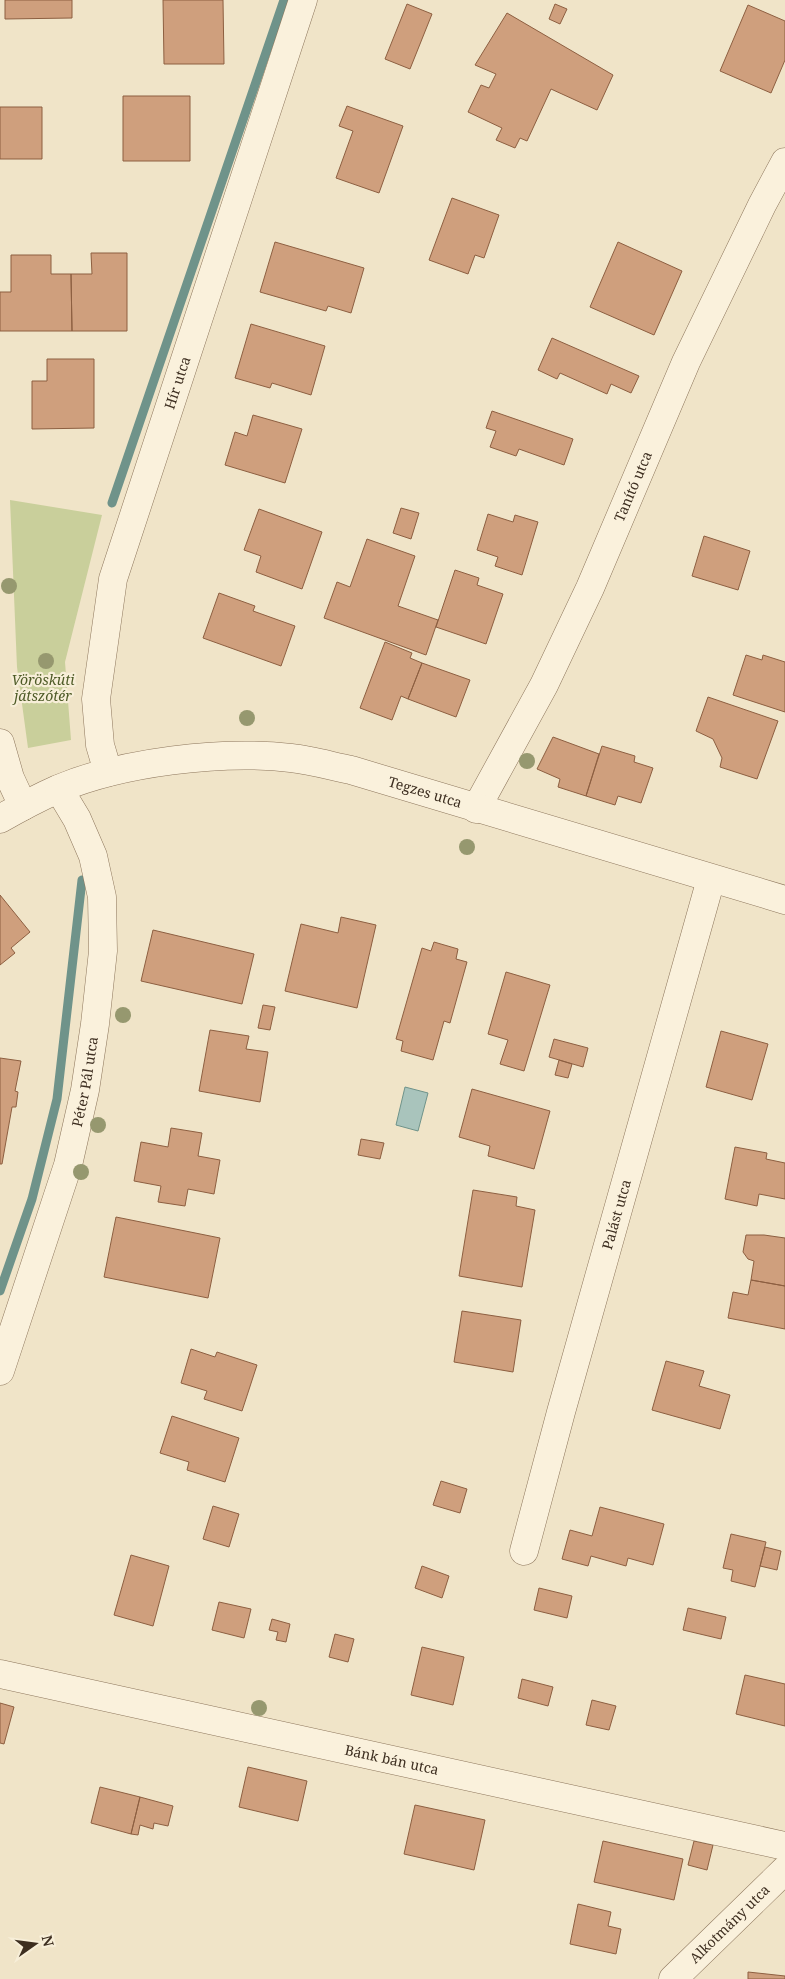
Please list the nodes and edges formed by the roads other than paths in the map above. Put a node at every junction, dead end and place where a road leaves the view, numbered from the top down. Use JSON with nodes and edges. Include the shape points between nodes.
{"nodes":[{"id":1,"x":303,"y":0,"type":"edge"},
{"id":2,"x":785,"y":162,"type":"edge"},
{"id":3,"x":0,"y":743,"type":"edge"},
{"id":4,"x":108,"y":772,"type":"junction"},
{"id":5,"x":59,"y":789,"type":"junction"},
{"id":6,"x":476,"y":809,"type":"junction"},
{"id":7,"x":11,"y":812,"type":"edge"},
{"id":8,"x":711,"y":879,"type":"junction"},
{"id":9,"x":785,"y":900,"type":"edge"},
{"id":10,"x":0,"y":1371,"type":"edge"},
{"id":11,"x":524,"y":1551,"type":"dead end"},
{"id":12,"x":0,"y":1674,"type":"edge"},
{"id":13,"x":785,"y":1846,"type":"edge"},
{"id":14,"x":785,"y":1870,"type":"edge"},
{"id":15,"x":673,"y":1979,"type":"edge"}],
"edges":[{"from":1,"to":4,"type":"street","name":"Hír utca","via":[[113,579],[96,699],[100,745]]},
{"from":2,"to":6,"type":"street","name":"Tanító utca","via":[[690,354],[590,588],[544,686]]},
{"from":3,"to":7,"type":"street","via":[[10,778]]},
{"from":4,"to":5,"type":"street","name":"Tegzes utca"},
{"from":4,"to":6,"type":"street","name":"Tegzes utca","via":[[148,764],[237,755],[291,758],[351,770]]},
{"from":5,"to":7,"type":"street","name":"Tegzes utca"},
{"from":5,"to":10,"type":"street","name":"Péter Pál utca","via":[[93,856],[102,897],[103,951],[85,1090],[68,1164]]},
{"from":6,"to":8,"type":"street","name":"Tegzes utca"},
{"from":8,"to":9,"type":"street","name":"Tegzes utca"},
{"from":8,"to":11,"type":"street","name":"Palást utca"},
{"from":12,"to":13,"type":"street","name":"Bánk bán utca"},
{"from":14,"to":15,"type":"street","name":"Alkotmány utca"}]}
